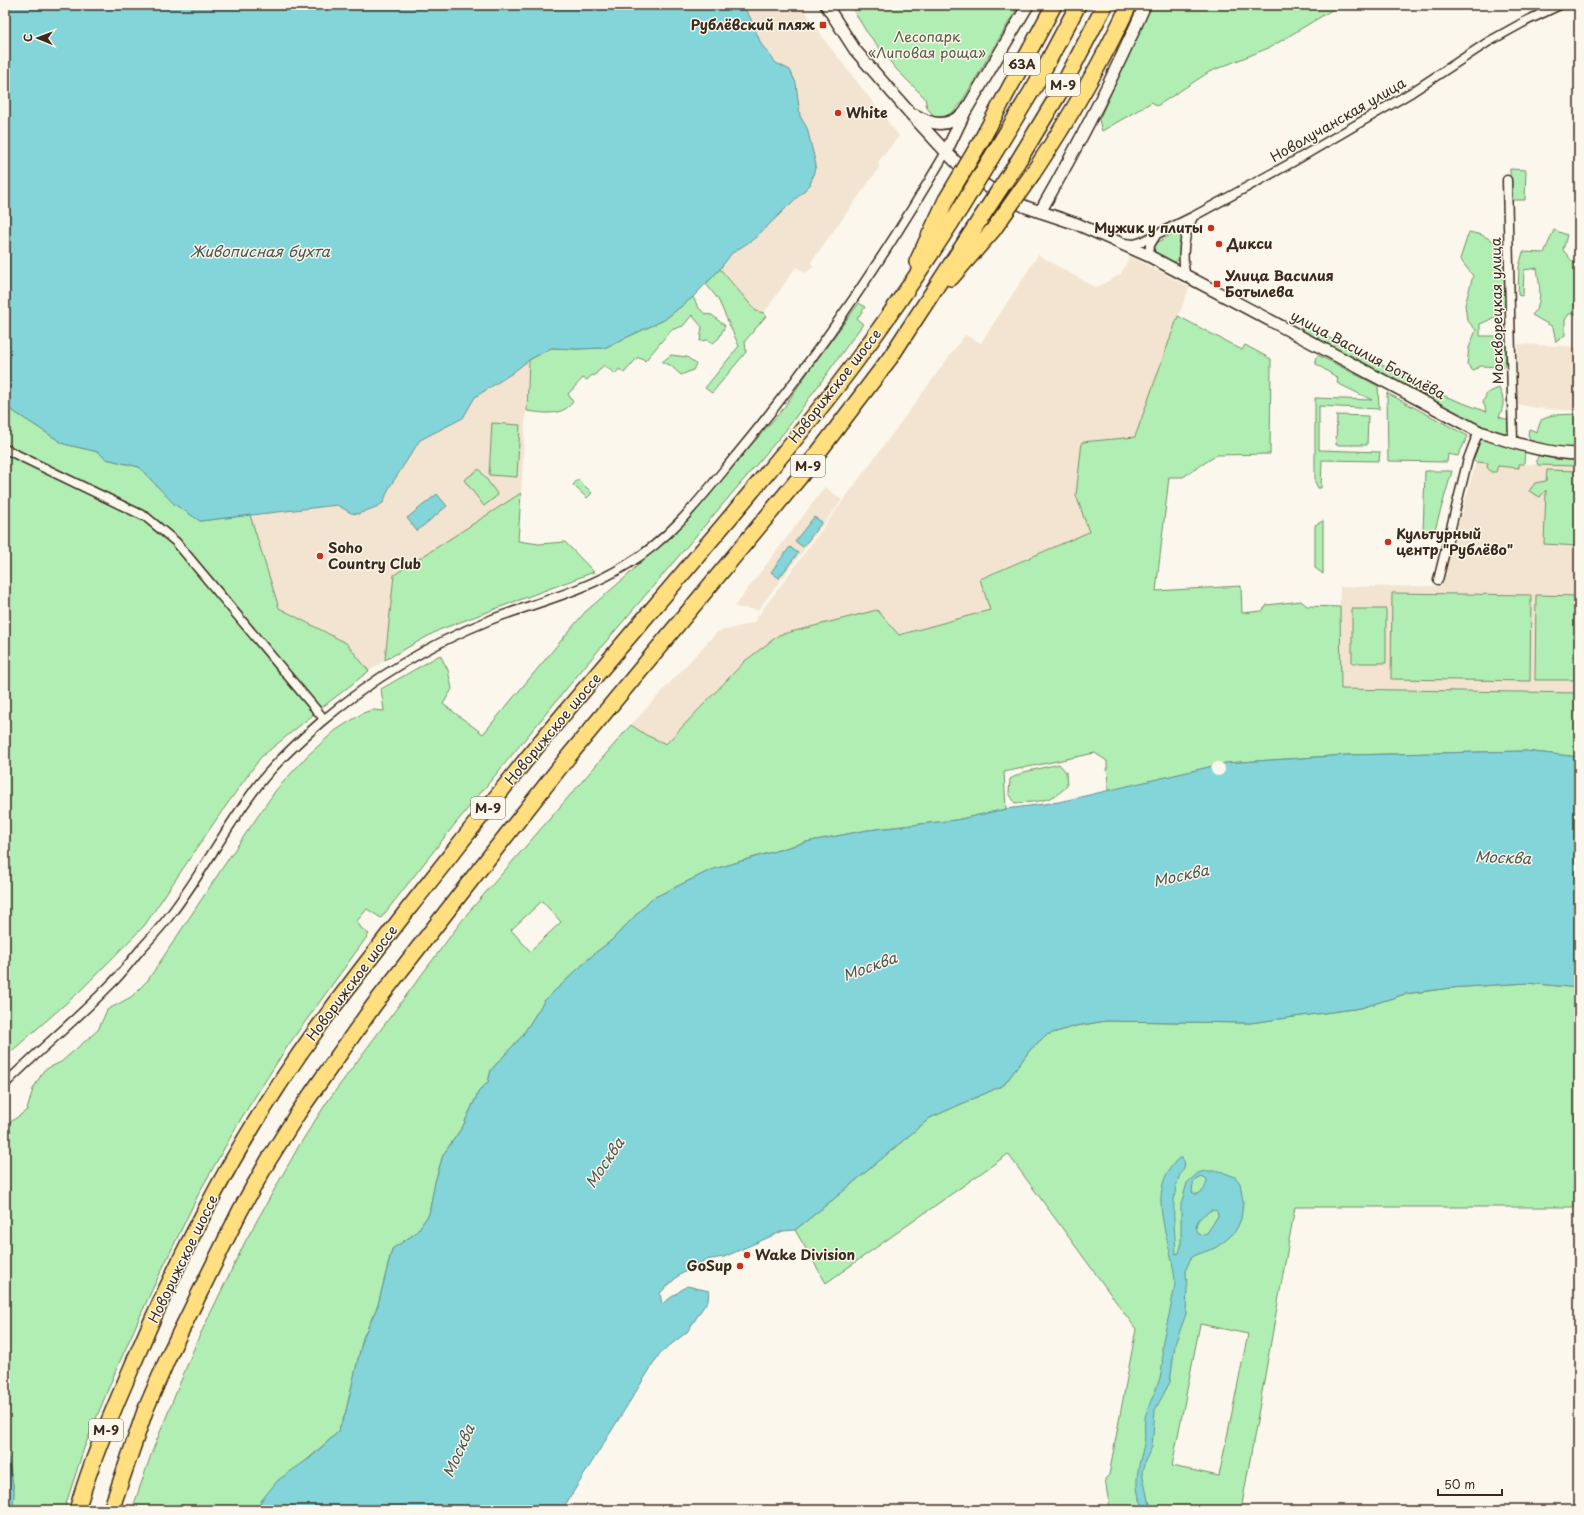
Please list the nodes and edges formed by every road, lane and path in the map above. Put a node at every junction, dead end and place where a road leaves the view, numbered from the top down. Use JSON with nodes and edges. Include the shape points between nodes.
{"nodes":[{"id":1,"x":826,"y":5,"type":"edge"},
{"id":2,"x":1028,"y":5,"type":"edge"},
{"id":3,"x":1054,"y":5,"type":"edge"},
{"id":4,"x":1078,"y":5,"type":"edge"},
{"id":5,"x":1105,"y":5,"type":"edge"},
{"id":6,"x":1129,"y":5,"type":"edge"},
{"id":7,"x":1145,"y":5,"type":"edge"},
{"id":8,"x":1560,"y":5,"type":"edge"},
{"id":9,"x":909,"y":112,"type":"junction"},
{"id":10,"x":965,"y":112,"type":"junction"},
{"id":11,"x":946,"y":152,"type":"junction"},
{"id":12,"x":1507,"y":180,"type":"dead end"},
{"id":13,"x":1040,"y":212,"type":"junction"},
{"id":14,"x":1194,"y":216,"type":"junction"},
{"id":15,"x":1156,"y":236,"type":"junction"},
{"id":16,"x":1122,"y":243,"type":"junction"},
{"id":17,"x":1149,"y":256,"type":"junction"},
{"id":18,"x":1185,"y":274,"type":"junction"},
{"id":19,"x":897,"y":304,"type":"junction"},
{"id":20,"x":917,"y":317,"type":"junction"},
{"id":21,"x":1480,"y":432,"type":"junction"},
{"id":22,"x":1513,"y":442,"type":"junction"},
{"id":23,"x":5,"y":449,"type":"edge"},
{"id":24,"x":1579,"y":454,"type":"edge"},
{"id":25,"x":1438,"y":580,"type":"dead end"},
{"id":26,"x":324,"y":719,"type":"junction"},
{"id":27,"x":5,"y":1084,"type":"edge"},
{"id":28,"x":77,"y":1510,"type":"edge"},
{"id":29,"x":111,"y":1510,"type":"edge"}],
"edges":[{"from":1,"to":9,"type":"street","name":"улица Василия Ботылёва","via":[[856,50]]},
{"from":2,"to":10,"type":"street"},
{"from":3,"to":19,"type":"highway","number":"63A","bridge":true,"via":[[946,200]]},
{"from":4,"to":19,"type":"highway","name":"Новорижское шоссе","number":"М-9","bridge":true,"via":[[1036,84],[960,209]]},
{"from":5,"to":20,"type":"highway","name":"Новорижское шоссе","number":"М-9","bridge":true,"via":[[1058,95]]},
{"from":6,"to":20,"type":"highway","bridge":true,"via":[[1087,87],[1033,173],[993,230]]},
{"from":7,"to":13,"type":"street","via":[[1064,171]]},
{"from":8,"to":14,"type":"street","name":"Новолучанская улица","via":[[1488,42],[1412,92]]},
{"from":9,"to":10,"type":"street","via":[[927,121],[943,124],[957,119]]},
{"from":9,"to":11,"type":"street","name":"улица Василия Ботылёва"},
{"from":10,"to":11,"type":"street"},
{"from":11,"to":13,"type":"street","name":"улица Василия Ботылёва","via":[[965,171],[994,190]]},
{"from":11,"to":26,"type":"street","via":[[864,286],[812,360],[697,503],[663,538],[640,557],[601,580],[490,620],[434,645],[394,668]]},
{"from":12,"to":22,"type":"street","name":"Москворецкая улица"},
{"from":13,"to":16,"type":"street","name":"улица Василия Ботылёва"},
{"from":14,"to":15,"type":"street","name":"Новолучанская улица"},
{"from":14,"to":18,"type":"street","via":[[1183,249]]},
{"from":15,"to":16,"type":"street","name":"Новолучанская улица","via":[[1134,244]]},
{"from":15,"to":17,"type":"street","via":[[1150,245]]},
{"from":16,"to":17,"type":"street","name":"улица Василия Ботылёва"},
{"from":17,"to":18,"type":"street","name":"улица Василия Ботылёва"},
{"from":18,"to":21,"type":"street","name":"улица Василия Ботылёва"},
{"from":19,"to":28,"type":"highway","name":"Новорижское шоссе","number":"М-9","via":[[781,456],[516,773],[307,1043],[241,1146],[183,1254],[97,1451]]},
{"from":20,"to":29,"type":"highway","name":"Новорижское шоссе","number":"М-9","via":[[890,358],[799,478],[568,757],[472,879],[374,1005],[302,1107],[240,1212],[170,1352],[145,1411]]},
{"from":21,"to":22,"type":"street","name":"улица Василия Ботылёва"},
{"from":21,"to":25,"type":"street","via":[[1468,458]]},
{"from":22,"to":24,"type":"street","name":"улица Василия Ботылёва","via":[[1561,454]]},
{"from":23,"to":26,"type":"street","via":[[146,518],[176,542]]},
{"from":26,"to":27,"type":"street","via":[[290,748],[259,784],[171,914],[111,985]]}]}
